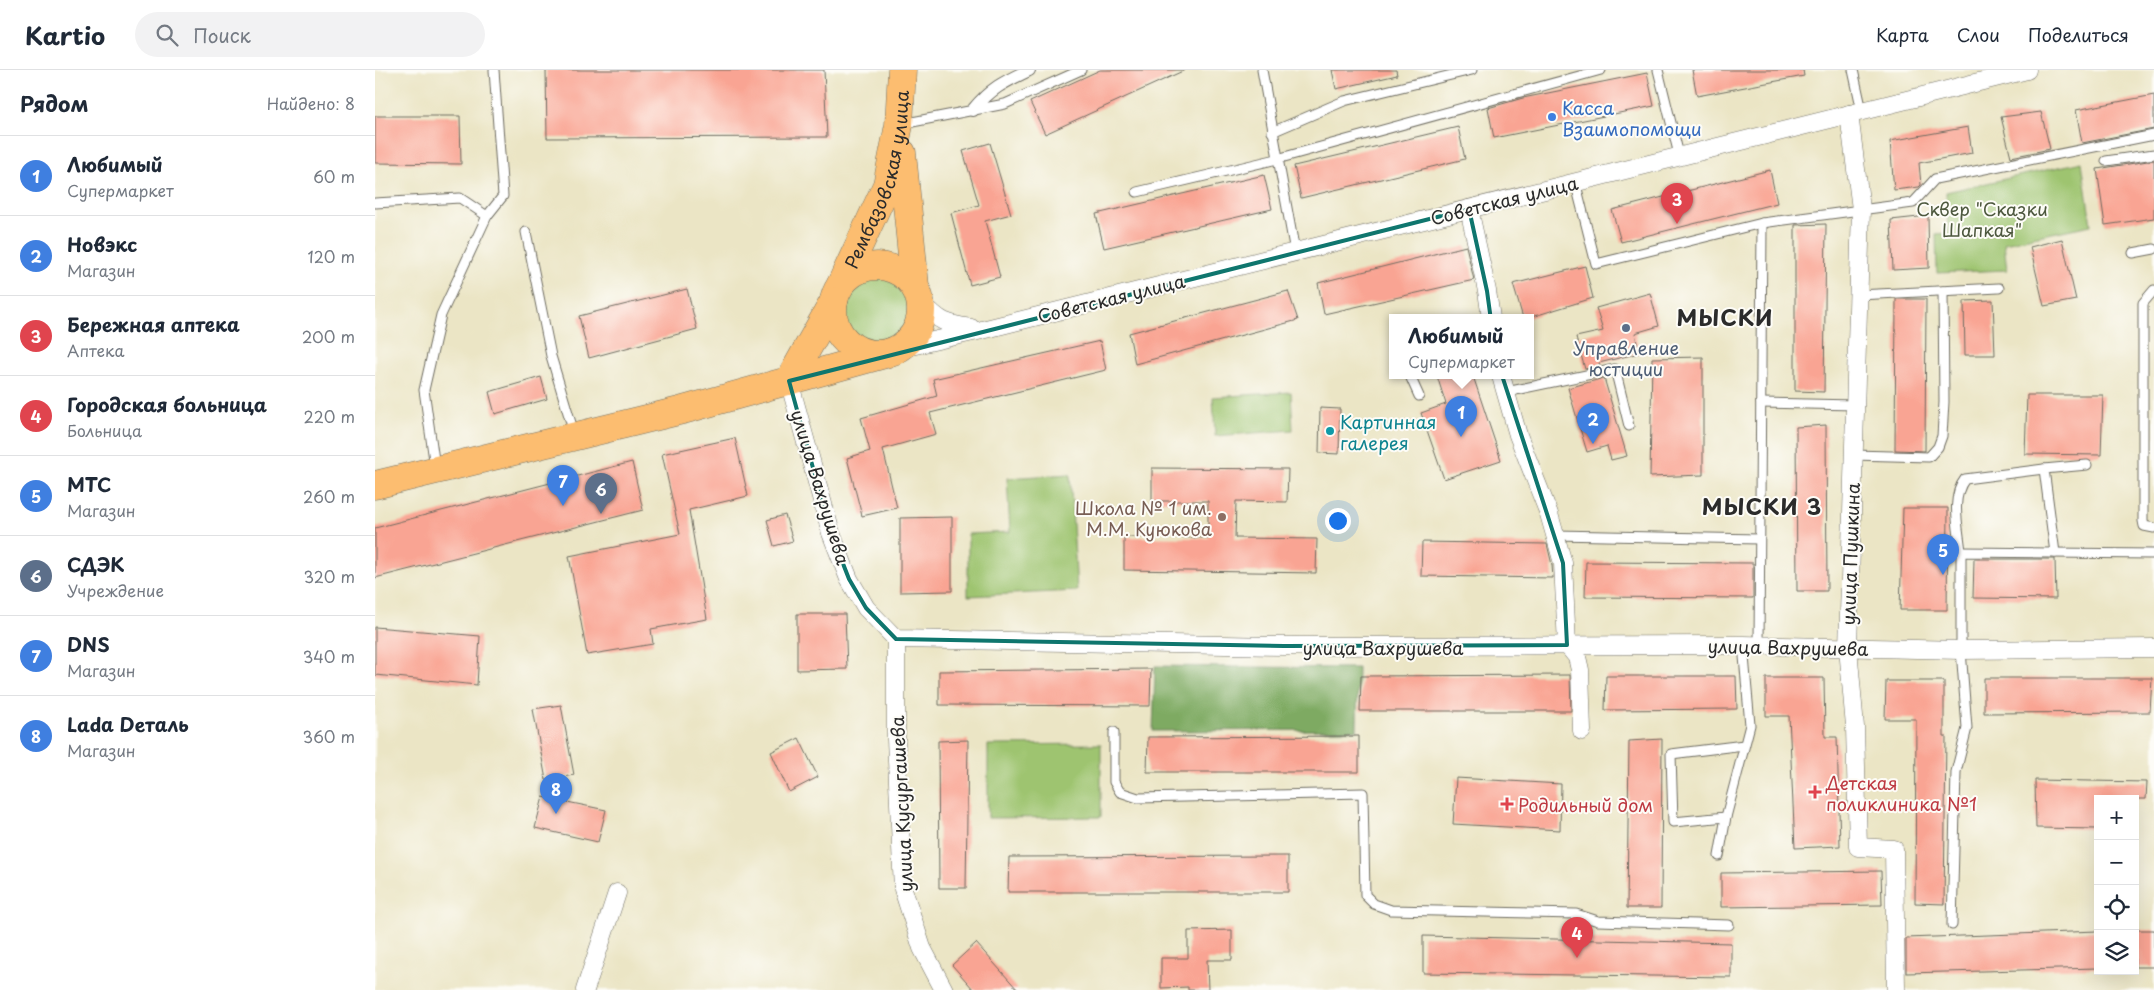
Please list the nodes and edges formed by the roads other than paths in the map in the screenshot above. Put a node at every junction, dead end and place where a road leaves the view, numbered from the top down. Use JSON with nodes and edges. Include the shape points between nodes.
{"nodes":[{"id":1,"x":494,"y":70,"type":"edge"},
{"id":2,"x":902,"y":70,"type":"edge"},
{"id":3,"x":1029,"y":70,"type":"edge"},
{"id":4,"x":1081,"y":70,"type":"edge"},
{"id":5,"x":1262,"y":70,"type":"edge"},
{"id":6,"x":1472,"y":70,"type":"edge"},
{"id":7,"x":1601,"y":70,"type":"edge"},
{"id":8,"x":1658,"y":70,"type":"edge"},
{"id":9,"x":1853,"y":70,"type":"edge"},
{"id":10,"x":2023,"y":70,"type":"edge"},
{"id":11,"x":973,"y":110,"type":"junction"},
{"id":12,"x":1856,"y":113,"type":"junction"},
{"id":13,"x":899,"y":125,"type":"junction"},
{"id":14,"x":1272,"y":132,"type":"junction"},
{"id":15,"x":2154,"y":136,"type":"edge"},
{"id":16,"x":2154,"y":154,"type":"edge"},
{"id":17,"x":1679,"y":155,"type":"junction"},
{"id":18,"x":1277,"y":159,"type":"junction"},
{"id":19,"x":2106,"y":160,"type":"dead end"},
{"id":20,"x":1575,"y":181,"type":"junction"},
{"id":21,"x":1137,"y":192,"type":"dead end"},
{"id":22,"x":375,"y":203,"type":"edge"},
{"id":23,"x":1469,"y":209,"type":"junction"},
{"id":24,"x":1861,"y":209,"type":"junction"},
{"id":25,"x":487,"y":216,"type":"junction"},
{"id":26,"x":1762,"y":223,"type":"junction"},
{"id":27,"x":526,"y":232,"type":"dead end"},
{"id":28,"x":2154,"y":249,"type":"edge"},
{"id":29,"x":1295,"y":252,"type":"junction"},
{"id":30,"x":2133,"y":253,"type":"dead end"},
{"id":31,"x":1999,"y":288,"type":"dead end"},
{"id":32,"x":2154,"y":290,"type":"edge"},
{"id":33,"x":1943,"y":291,"type":"junction"},
{"id":34,"x":837,"y":293,"type":"junction"},
{"id":35,"x":918,"y":294,"type":"junction"},
{"id":36,"x":1858,"y":295,"type":"junction"},
{"id":37,"x":1490,"y":314,"type":"edge"},
{"id":38,"x":982,"y":330,"type":"junction"},
{"id":39,"x":893,"y":351,"type":"junction"},
{"id":40,"x":1411,"y":379,"type":"edge"},
{"id":41,"x":789,"y":381,"type":"junction"},
{"id":42,"x":1503,"y":384,"type":"edge"},
{"id":43,"x":1419,"y":396,"type":"dead end"},
{"id":44,"x":1761,"y":402,"type":"junction"},
{"id":45,"x":1855,"y":404,"type":"junction"},
{"id":46,"x":1629,"y":426,"type":"dead end"},
{"id":47,"x":574,"y":436,"type":"junction"},
{"id":48,"x":1853,"y":455,"type":"junction"},
{"id":49,"x":2087,"y":465,"type":"dead end"},
{"id":50,"x":2044,"y":469,"type":"junction"},
{"id":51,"x":435,"y":470,"type":"junction"},
{"id":52,"x":375,"y":485,"type":"edge"},
{"id":53,"x":2154,"y":528,"type":"edge"},
{"id":54,"x":1555,"y":535,"type":"junction"},
{"id":55,"x":1759,"y":539,"type":"junction"},
{"id":56,"x":1961,"y":552,"type":"junction"},
{"id":57,"x":2055,"y":553,"type":"junction"},
{"id":58,"x":2154,"y":554,"type":"edge"},
{"id":59,"x":897,"y":639,"type":"junction"},
{"id":60,"x":1567,"y":645,"type":"junction"},
{"id":61,"x":1751,"y":646,"type":"junction"},
{"id":62,"x":1847,"y":648,"type":"junction"},
{"id":63,"x":2154,"y":648,"type":"edge"},
{"id":64,"x":1961,"y":650,"type":"junction"},
{"id":65,"x":1582,"y":731,"type":"dead end"},
{"id":66,"x":1114,"y":732,"type":"dead end"},
{"id":67,"x":1744,"y":745,"type":"junction"},
{"id":68,"x":1726,"y":817,"type":"junction"},
{"id":69,"x":1719,"y":856,"type":"dead end"},
{"id":70,"x":617,"y":893,"type":"dead end"},
{"id":71,"x":1729,"y":925,"type":"dead end"},
{"id":72,"x":1952,"y":925,"type":"dead end"},
{"id":73,"x":585,"y":990,"type":"edge"},
{"id":74,"x":944,"y":990,"type":"edge"},
{"id":75,"x":1896,"y":990,"type":"edge"}],
"edges":[{"from":1,"to":25,"type":"lane","via":[[503,196]]},
{"from":2,"to":13,"type":"main road","name":"Рембазовская улица"},
{"from":3,"to":11,"type":"street","via":[[986,94]]},
{"from":4,"to":11,"type":"lane","via":[[1005,104]]},
{"from":5,"to":14,"type":"lane"},
{"from":6,"to":14,"type":"lane","via":[[1344,101]]},
{"from":7,"to":18,"type":"lane"},
{"from":8,"to":17,"type":"lane"},
{"from":9,"to":12,"type":"lane"},
{"from":10,"to":12,"type":"street","name":"Советская улица"},
{"from":11,"to":13,"type":"lane"},
{"from":12,"to":17,"type":"street","name":"Советская улица"},
{"from":12,"to":24,"type":"street","name":"улица Пушкина"},
{"from":13,"to":34,"type":"main road","name":"Рембазовская улица","via":[[887,185]]},
{"from":13,"to":35,"type":"main road"},
{"from":14,"to":18,"type":"lane"},
{"from":15,"to":24,"type":"lane","via":[[1935,179],[1913,203]]},
{"from":16,"to":19,"type":"lane"},
{"from":17,"to":20,"type":"street","name":"Советская улица"},
{"from":18,"to":21,"type":"lane"},
{"from":18,"to":29,"type":"lane"},
{"from":20,"to":23,"type":"street","name":"Советская улица"},
{"from":20,"to":26,"type":"lane","via":[[1597,264]]},
{"from":22,"to":25,"type":"lane","via":[[460,198]]},
{"from":23,"to":29,"type":"street","name":"Советская улица"},
{"from":23,"to":37,"type":"street"},
{"from":24,"to":26,"type":"lane"},
{"from":24,"to":36,"type":"street","name":"улица Пушкина"},
{"from":25,"to":51,"type":"lane","via":[[441,316],[425,390]]},
{"from":26,"to":44,"type":"lane"},
{"from":27,"to":47,"type":"lane","via":[[551,356]]},
{"from":28,"to":30,"type":"lane"},
{"from":29,"to":38,"type":"street","name":"Советская улица"},
{"from":31,"to":33,"type":"lane"},
{"from":32,"to":53,"type":"lane","via":[[2143,303],[2143,511],[2144,526]]},
{"from":33,"to":36,"type":"lane"},
{"from":33,"to":48,"type":"lane","via":[[1944,402],[1942,436],[1938,447],[1929,457]]},
{"from":34,"to":35,"type":"main road","via":[[853,273],[869,266],[887,266],[903,273]]},
{"from":34,"to":39,"type":"main road","via":[[833,318],[840,334],[852,347],[868,354]]},
{"from":34,"to":41,"type":"main road","name":"Рембазовская улица"},
{"from":35,"to":38,"type":"street","via":[[935,316],[948,325]]},
{"from":35,"to":39,"type":"main road","via":[[921,320],[914,336]]},
{"from":36,"to":45,"type":"street","name":"улица Пушкина"},
{"from":38,"to":39,"type":"street","name":"Советская улица"},
{"from":39,"to":41,"type":"main road"},
{"from":40,"to":43,"type":"lane"},
{"from":41,"to":47,"type":"main road"},
{"from":41,"to":59,"type":"street","name":"улица Вахрушева","via":[[831,533],[849,579],[866,608]]},
{"from":42,"to":46,"type":"lane","via":[[1615,369]]},
{"from":42,"to":54,"type":"street"},
{"from":44,"to":45,"type":"lane"},
{"from":44,"to":55,"type":"lane"},
{"from":45,"to":48,"type":"street","name":"улица Пушкина"},
{"from":47,"to":51,"type":"main road"},
{"from":48,"to":62,"type":"street","name":"улица Пушкина"},
{"from":49,"to":50,"type":"lane"},
{"from":50,"to":56,"type":"lane","via":[[1965,479],[1957,499]]},
{"from":50,"to":57,"type":"lane"},
{"from":51,"to":52,"type":"main road"},
{"from":54,"to":55,"type":"lane"},
{"from":54,"to":60,"type":"street","via":[[1563,563]]},
{"from":55,"to":61,"type":"lane"},
{"from":56,"to":57,"type":"lane"},
{"from":56,"to":64,"type":"lane"},
{"from":57,"to":58,"type":"lane"},
{"from":59,"to":60,"type":"street","name":"улица Вахрушева","via":[[1284,646]]},
{"from":59,"to":74,"type":"street","name":"улица Кусургашева","via":[[896,739],[903,889],[922,948]]},
{"from":60,"to":61,"type":"street","name":"улица Вахрушева"},
{"from":60,"to":65,"type":"street","via":[[1577,657],[1580,670]]},
{"from":61,"to":62,"type":"street","name":"улица Вахрушева"},
{"from":61,"to":67,"type":"lane","via":[[1750,725]]},
{"from":62,"to":64,"type":"street","name":"улица Вахрушева"},
{"from":62,"to":75,"type":"street","name":"улица Пушкина","via":[[1855,727],[1858,847],[1894,849]]},
{"from":63,"to":64,"type":"street","name":"улица Вахрушева"},
{"from":64,"to":72,"type":"lane","via":[[1967,728],[1956,772]]},
{"from":66,"to":71,"type":"lane","via":[[1114,782],[1120,792],[1138,798],[1363,793],[1365,895],[1374,904],[1391,910],[1576,914],[1598,920]]},
{"from":67,"to":68,"type":"lane"},
{"from":67,"to":68,"type":"lane","via":[[1671,754],[1673,822]]},
{"from":68,"to":69,"type":"lane"},
{"from":70,"to":73,"type":"street"}]}
